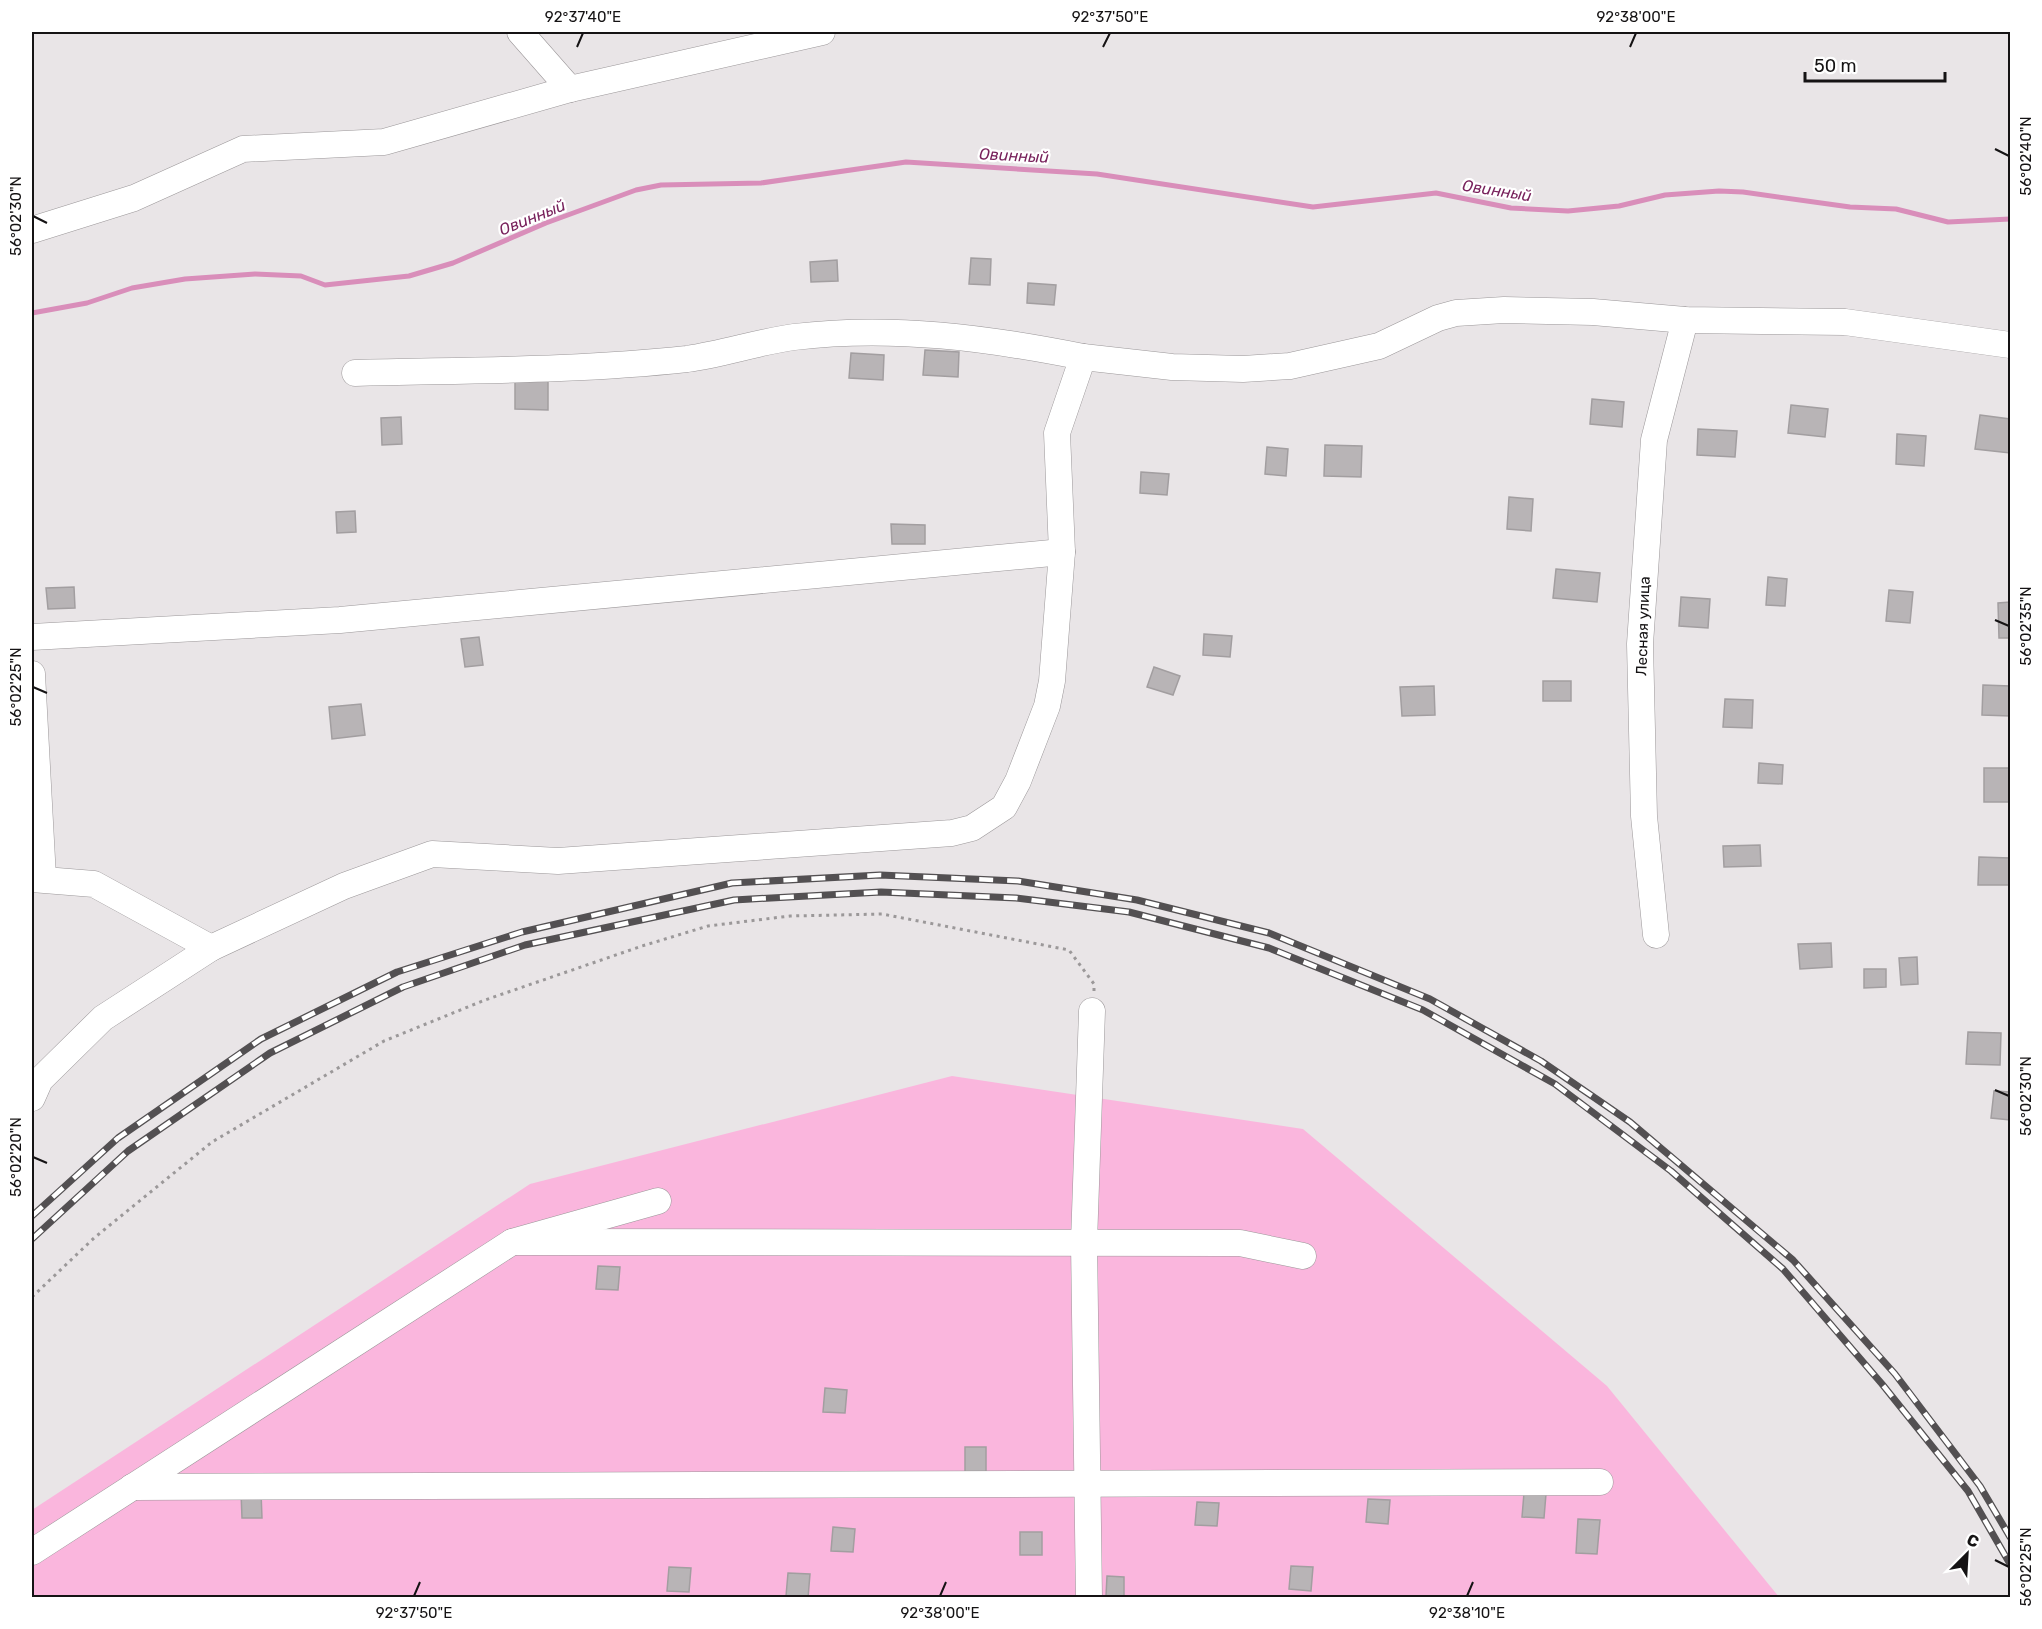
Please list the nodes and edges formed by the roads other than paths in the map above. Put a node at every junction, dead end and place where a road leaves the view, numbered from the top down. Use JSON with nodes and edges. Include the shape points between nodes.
{"nodes":[{"id":1,"x":520,"y":32,"type":"edge"},
{"id":2,"x":822,"y":32,"type":"edge"},
{"id":3,"x":570,"y":89,"type":"junction"},
{"id":4,"x":32,"y":230,"type":"edge"},
{"id":5,"x":1685,"y":320,"type":"junction"},
{"id":6,"x":2010,"y":345,"type":"edge"},
{"id":7,"x":1083,"y":357,"type":"junction"},
{"id":8,"x":355,"y":373,"type":"dead end"},
{"id":9,"x":1062,"y":552,"type":"junction"},
{"id":10,"x":32,"y":637,"type":"edge"},
{"id":11,"x":32,"y":674,"type":"edge"},
{"id":12,"x":37,"y":879,"type":"edge"},
{"id":13,"x":1656,"y":935,"type":"dead end"},
{"id":14,"x":211,"y":948,"type":"junction"},
{"id":15,"x":1092,"y":1011,"type":"road end"},
{"id":16,"x":32,"y":1098,"type":"edge"},
{"id":17,"x":658,"y":1202,"type":"dead end"},
{"id":18,"x":512,"y":1242,"type":"junction"},
{"id":19,"x":1083,"y":1242,"type":"junction"},
{"id":20,"x":1303,"y":1257,"type":"dead end"},
{"id":21,"x":1600,"y":1482,"type":"dead end"},
{"id":22,"x":1088,"y":1484,"type":"junction"},
{"id":23,"x":132,"y":1487,"type":"junction"},
{"id":24,"x":32,"y":1552,"type":"edge"},
{"id":25,"x":1089,"y":1598,"type":"edge"}],
"edges":[{"from":1,"to":3,"type":"street"},
{"from":2,"to":3,"type":"street"},
{"from":3,"to":4,"type":"street","via":[[384,142],[243,148],[134,198]]},
{"from":5,"to":6,"type":"street","via":[[1845,322]]},
{"from":5,"to":7,"type":"street","via":[[1593,312],[1456,313],[1379,346],[1290,366],[1243,369],[1172,367]]},
{"from":5,"to":13,"type":"street","name":"Лесная улица","via":[[1654,440],[1640,644],[1644,816]]},
{"from":7,"to":8,"type":"street","via":[[927,332],[845,333],[792,338],[688,358],[543,368]]},
{"from":7,"to":9,"type":"street","via":[[1057,434]]},
{"from":9,"to":10,"type":"street","via":[[340,620]]},
{"from":9,"to":14,"type":"street","via":[[1047,706],[1004,807],[972,828],[952,833],[558,861],[432,854],[344,886]]},
{"from":11,"to":12,"type":"street"},
{"from":12,"to":14,"type":"street","via":[[94,884]]},
{"from":14,"to":16,"type":"street","via":[[103,1018],[40,1080]]},
{"from":15,"to":19,"type":"street"},
{"from":17,"to":18,"type":"street"},
{"from":18,"to":19,"type":"street"},
{"from":18,"to":23,"type":"street"},
{"from":19,"to":20,"type":"street","via":[[1240,1243]]},
{"from":19,"to":22,"type":"street"},
{"from":21,"to":22,"type":"street"},
{"from":22,"to":23,"type":"street"},
{"from":22,"to":25,"type":"street"},
{"from":23,"to":24,"type":"street"}]}
